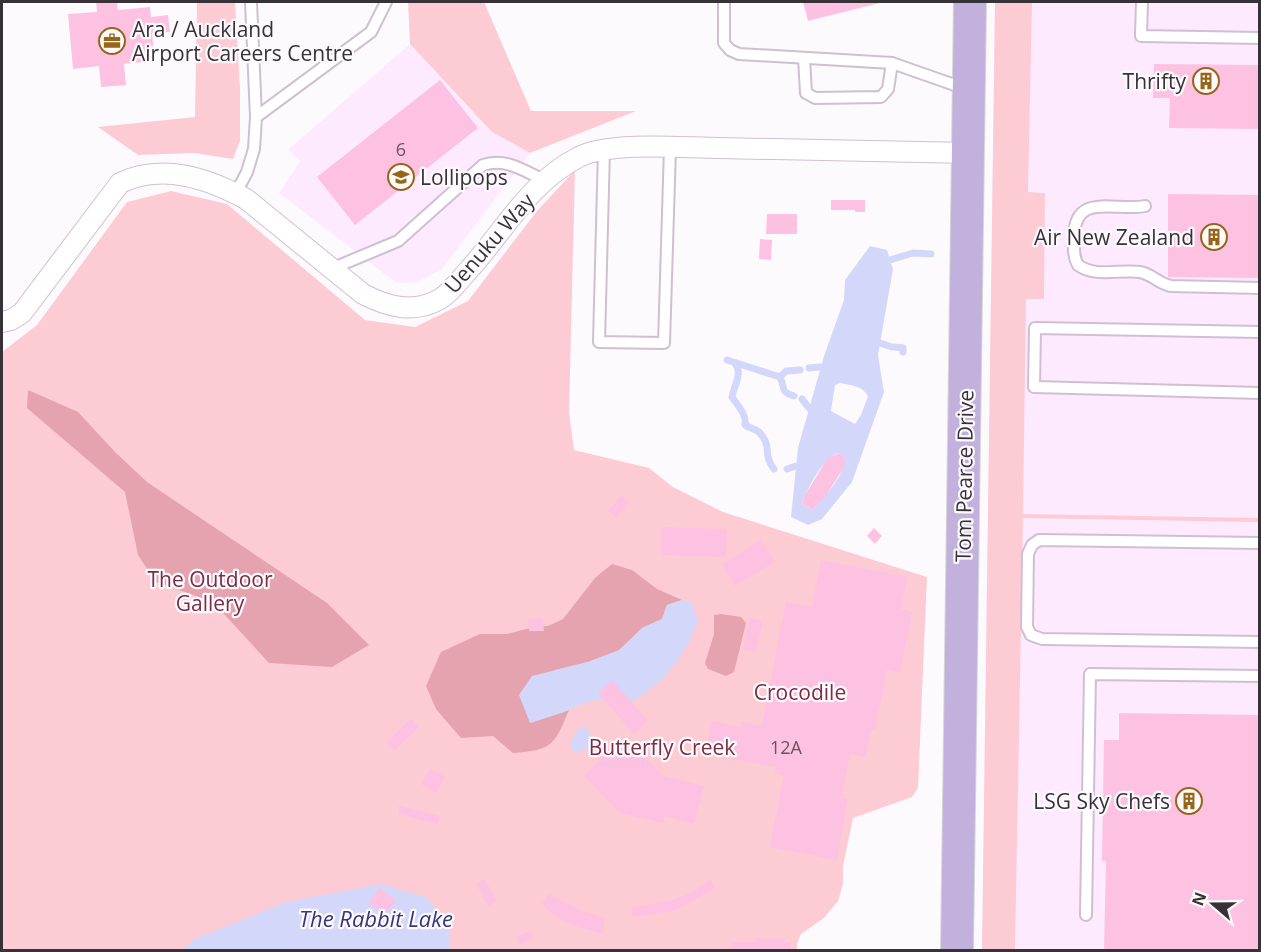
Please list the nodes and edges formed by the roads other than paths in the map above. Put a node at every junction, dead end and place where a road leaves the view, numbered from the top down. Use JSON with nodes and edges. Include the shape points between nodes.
{"nodes":[{"id":1,"x":251,"y":2,"type":"edge"},
{"id":2,"x":386,"y":2,"type":"edge"},
{"id":3,"x":724,"y":2,"type":"edge"},
{"id":4,"x":970,"y":2,"type":"edge"},
{"id":5,"x":1142,"y":2,"type":"edge"},
{"id":6,"x":1260,"y":38,"type":"edge"},
{"id":7,"x":804,"y":58,"type":"junction"},
{"id":8,"x":892,"y":63,"type":"junction"},
{"id":9,"x":969,"y":90,"type":"junction"},
{"id":10,"x":256,"y":117,"type":"junction"},
{"id":11,"x":670,"y":148,"type":"junction"},
{"id":12,"x":604,"y":149,"type":"junction"},
{"id":13,"x":969,"y":153,"type":"junction"},
{"id":14,"x":544,"y":180,"type":"junction"},
{"id":15,"x":236,"y":193,"type":"junction"},
{"id":16,"x":1146,"y":206,"type":"dead end"},
{"id":17,"x":331,"y":269,"type":"junction"},
{"id":18,"x":1260,"y":288,"type":"edge"},
{"id":19,"x":2,"y":322,"type":"edge"},
{"id":20,"x":1260,"y":332,"type":"edge"},
{"id":21,"x":1260,"y":393,"type":"edge"},
{"id":22,"x":1260,"y":543,"type":"edge"},
{"id":23,"x":1260,"y":642,"type":"edge"},
{"id":24,"x":1260,"y":676,"type":"edge"},
{"id":25,"x":1086,"y":915,"type":"dead end"},
{"id":26,"x":957,"y":951,"type":"edge"}],
"edges":[{"from":1,"to":10,"type":"lane"},
{"from":2,"to":10,"type":"lane","via":[[371,32]]},
{"from":3,"to":7,"type":"lane","via":[[724,43],[730,50],[739,54]]},
{"from":4,"to":9,"type":"main road","name":"Tom Pearce Drive"},
{"from":5,"to":6,"type":"lane","via":[[1141,36]]},
{"from":7,"to":8,"type":"lane"},
{"from":7,"to":8,"type":"lane","via":[[806,93],[815,99],[881,97],[888,89]]},
{"from":8,"to":9,"type":"lane"},
{"from":9,"to":13,"type":"main road","name":"Tom Pearce Drive"},
{"from":10,"to":15,"type":"lane","via":[[251,161]]},
{"from":11,"to":12,"type":"street","name":"Uenuku Way"},
{"from":11,"to":12,"type":"lane","via":[[664,343],[599,342]]},
{"from":11,"to":13,"type":"street","name":"Uenuku Way"},
{"from":12,"to":14,"type":"street","name":"Uenuku Way","via":[[582,155]]},
{"from":13,"to":26,"type":"main road","name":"Tom Pearce Drive"},
{"from":14,"to":17,"type":"lane","via":[[503,162],[483,165],[398,241]]},
{"from":14,"to":17,"type":"street","name":"Uenuku Way","via":[[480,258],[447,294],[434,302],[390,307],[363,294]]},
{"from":15,"to":17,"type":"street","name":"Uenuku Way"},
{"from":15,"to":19,"type":"street","name":"Uenuku Way","via":[[195,177],[170,173],[133,177],[120,183],[22,313]]},
{"from":16,"to":18,"type":"lane","via":[[1083,210],[1074,226],[1078,265],[1092,271],[1146,274],[1171,286]]},
{"from":20,"to":21,"type":"lane","via":[[1035,328],[1034,387]]},
{"from":22,"to":23,"type":"lane","via":[[1039,540],[1028,554],[1027,627],[1030,635],[1042,639]]},
{"from":24,"to":25,"type":"lane","via":[[1090,675]]}]}
